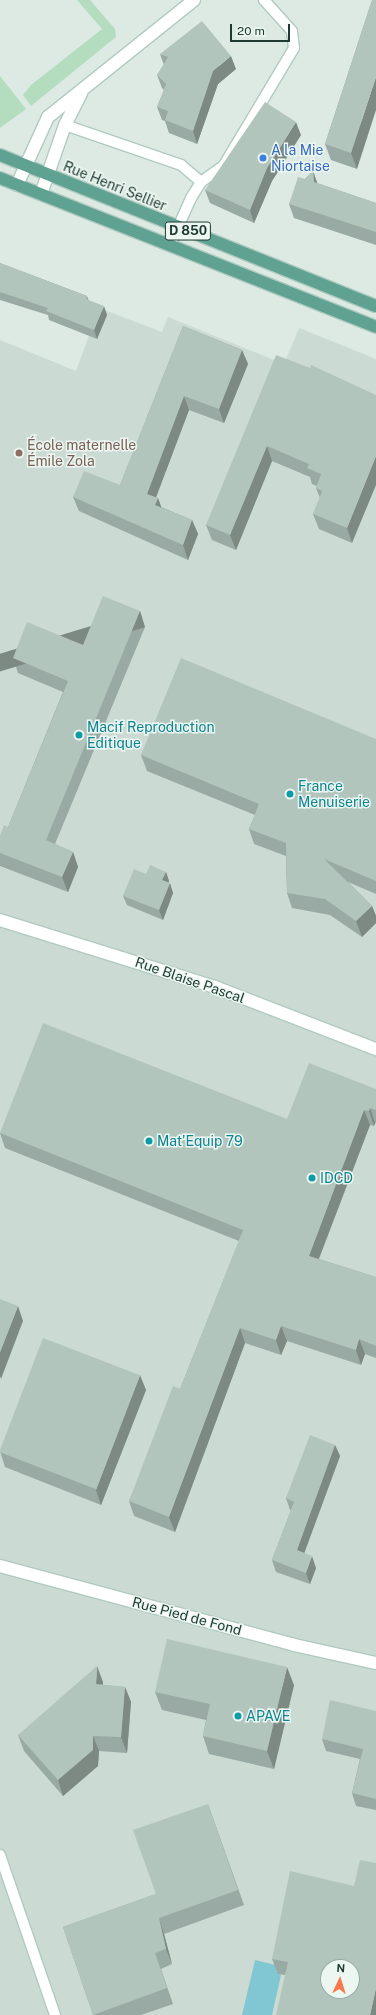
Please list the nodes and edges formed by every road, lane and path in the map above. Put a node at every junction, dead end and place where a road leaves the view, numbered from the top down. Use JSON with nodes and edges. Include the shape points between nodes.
{"nodes":[{"id":1,"x":194,"y":0,"type":"edge"},
{"id":2,"x":264,"y":0,"type":"edge"},
{"id":3,"x":83,"y":90,"type":"junction"},
{"id":4,"x":65,"y":125,"type":"junction"},
{"id":5,"x":0,"y":155,"type":"edge"},
{"id":6,"x":24,"y":165,"type":"junction"},
{"id":7,"x":48,"y":175,"type":"junction"},
{"id":8,"x":0,"y":178,"type":"edge"},
{"id":9,"x":201,"y":182,"type":"junction"},
{"id":10,"x":17,"y":185,"type":"junction"},
{"id":11,"x":41,"y":194,"type":"junction"},
{"id":12,"x":178,"y":227,"type":"junction"},
{"id":13,"x":170,"y":245,"type":"junction"},
{"id":14,"x":376,"y":306,"type":"edge"},
{"id":15,"x":376,"y":327,"type":"edge"},
{"id":16,"x":0,"y":920,"type":"edge"},
{"id":17,"x":376,"y":1049,"type":"edge"},
{"id":18,"x":0,"y":1566,"type":"edge"},
{"id":19,"x":376,"y":1663,"type":"edge"},
{"id":20,"x":0,"y":1855,"type":"edge"},
{"id":21,"x":55,"y":2015,"type":"edge"}],
"edges":[{"from":1,"to":3,"type":"street"},
{"from":2,"to":9,"type":"lane","via":[[292,31],[294,48],[224,165]]},
{"from":3,"to":4,"type":"street"},
{"from":3,"to":6,"type":"street","via":[[48,117]]},
{"from":4,"to":7,"type":"street"},
{"from":4,"to":9,"type":"lane","via":[[181,165]]},
{"from":5,"to":6,"type":"main road","name":"Rue Henri Sellier","number":"D 850"},
{"from":6,"to":7,"type":"main road","name":"Rue Henri Sellier","number":"D 850"},
{"from":6,"to":10,"type":"street"},
{"from":7,"to":11,"type":"street"},
{"from":7,"to":12,"type":"main road","name":"Rue Henri Sellier","number":"D 850"},
{"from":8,"to":10,"type":"main road","number":"D 850"},
{"from":9,"to":12,"type":"lane"},
{"from":10,"to":11,"type":"main road","number":"D 850"},
{"from":11,"to":13,"type":"main road","number":"D 850"},
{"from":12,"to":13,"type":"lane"},
{"from":12,"to":14,"type":"main road","name":"Rue Henri Sellier","number":"D 850"},
{"from":13,"to":15,"type":"main road","number":"D 850"},
{"from":16,"to":17,"type":"street","name":"Rue Blaise Pascal","via":[[215,987]]},
{"from":18,"to":19,"type":"street","name":"Rue Pied de Fond","via":[[294,1645]]},
{"from":20,"to":21,"type":"lane"}]}
